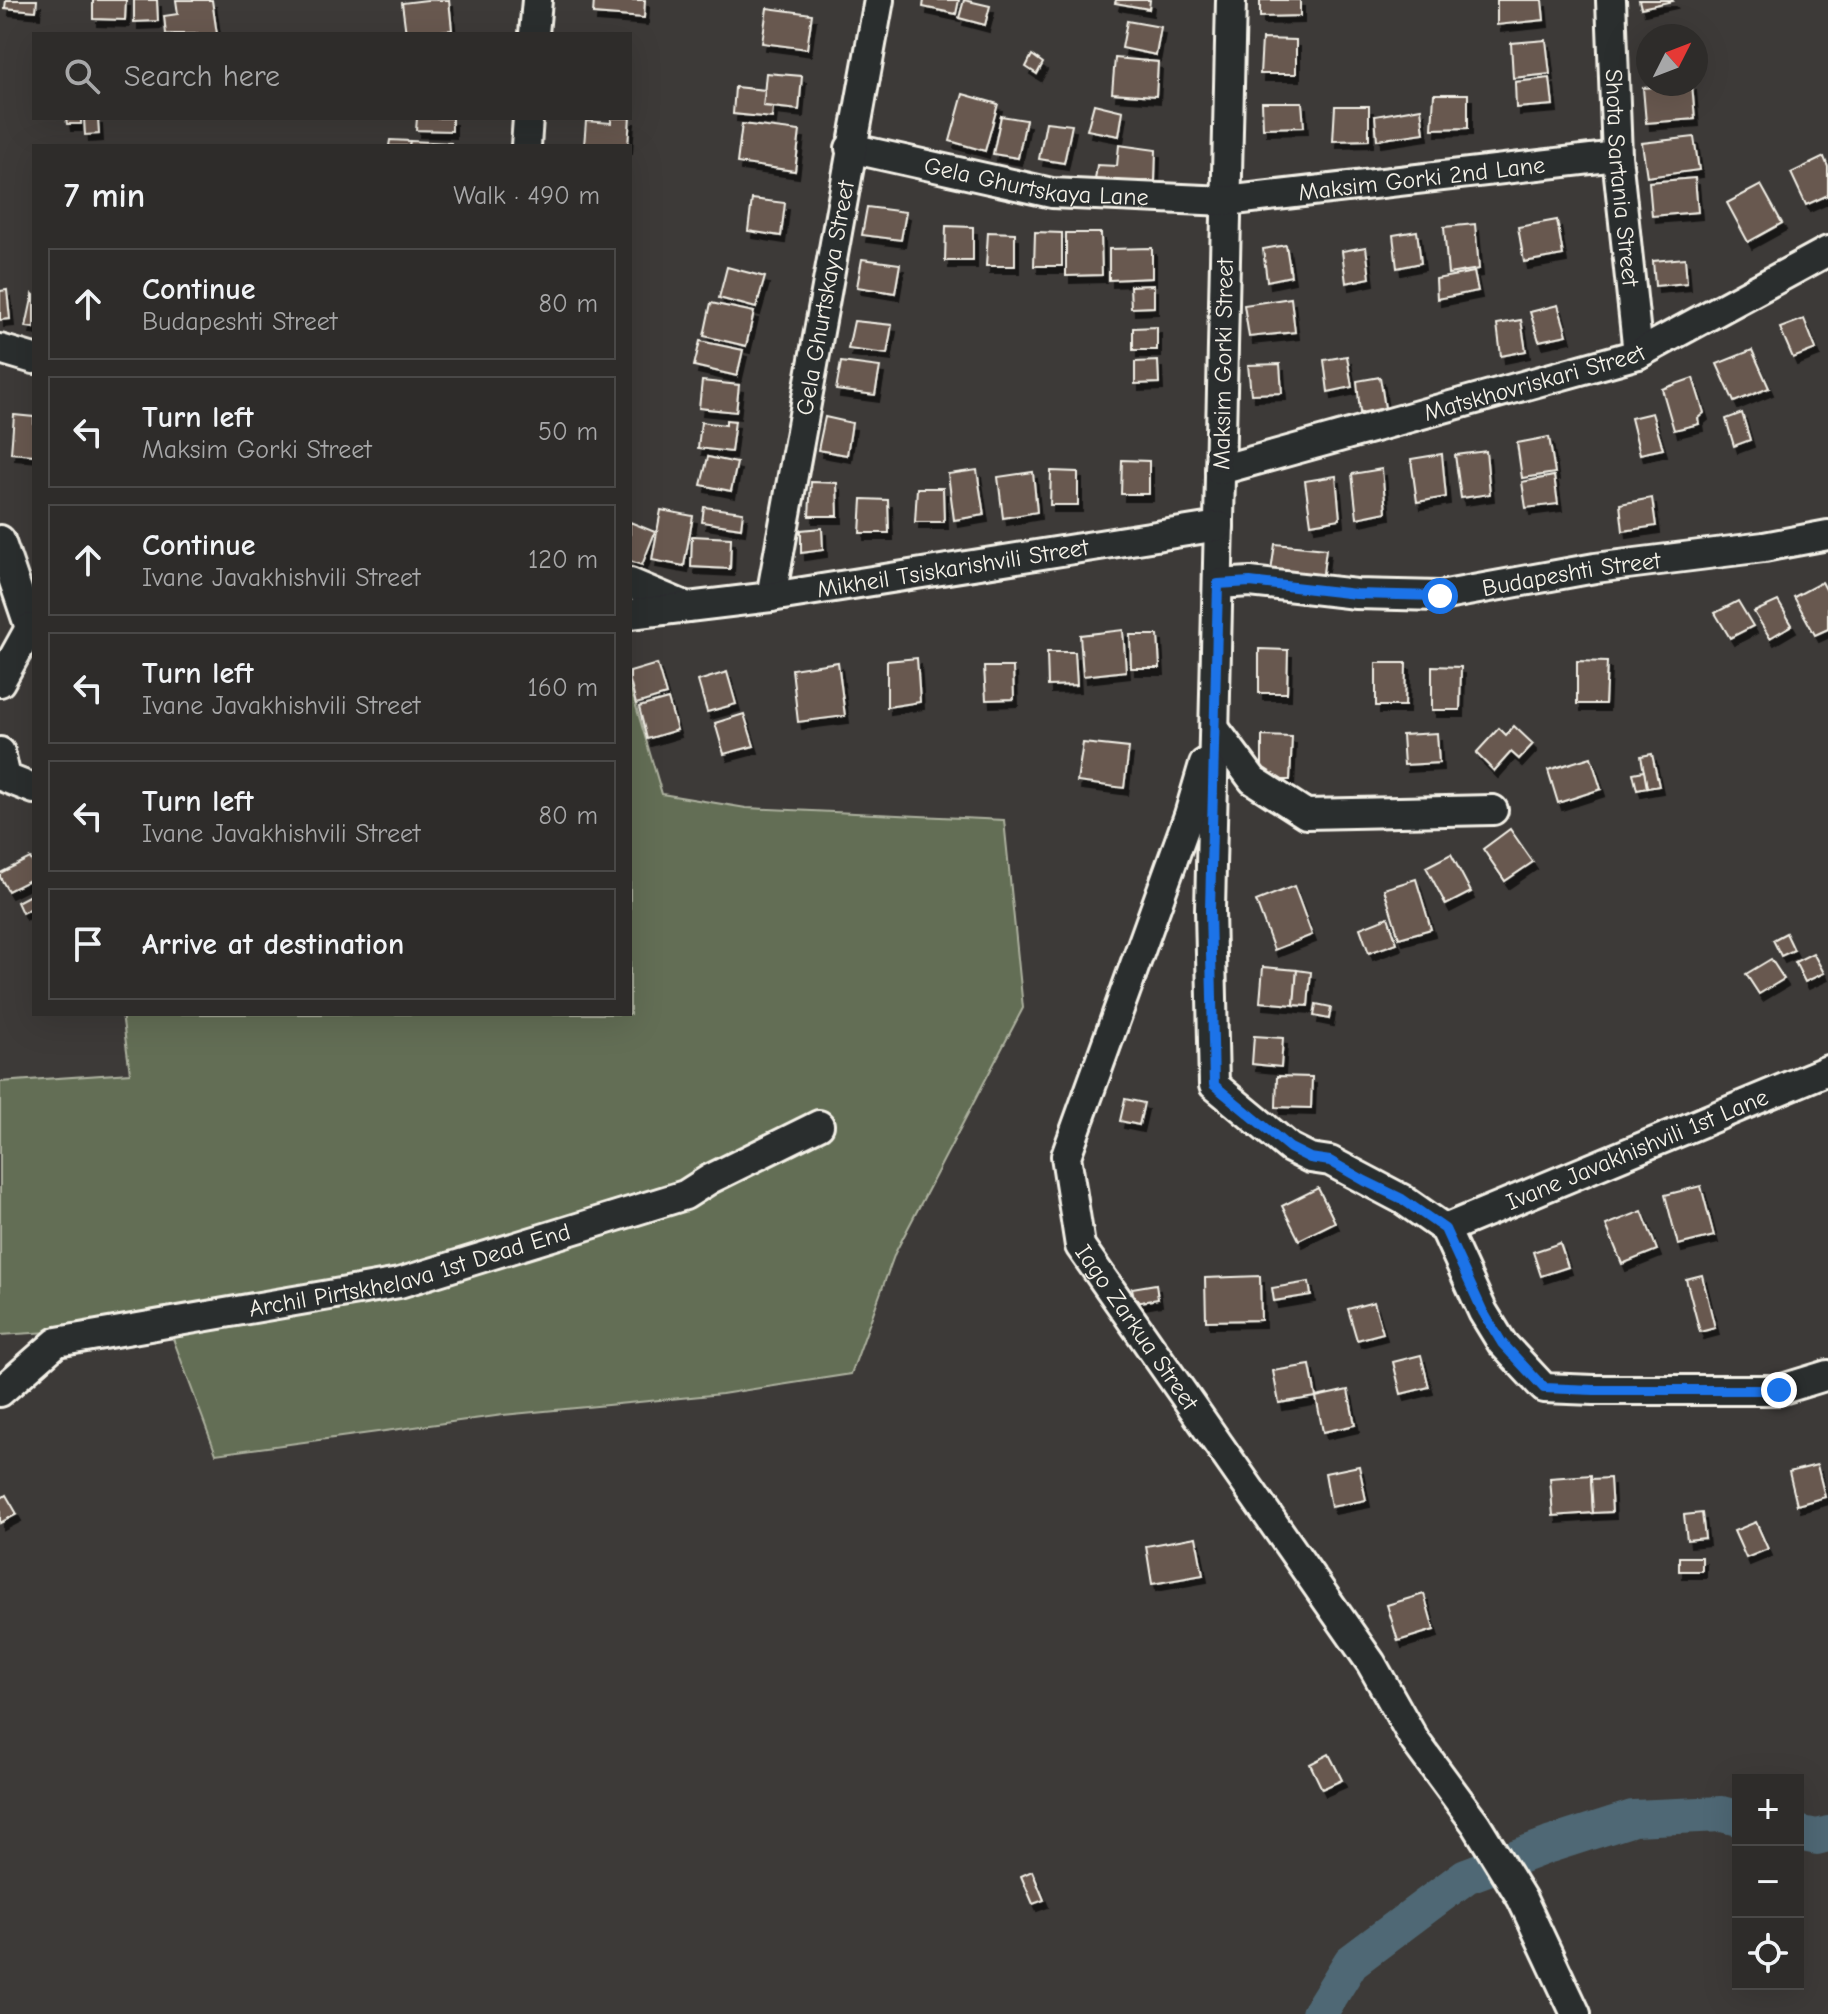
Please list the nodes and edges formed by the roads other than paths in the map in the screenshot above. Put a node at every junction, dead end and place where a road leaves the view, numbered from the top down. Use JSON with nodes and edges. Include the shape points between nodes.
{"nodes":[{"id":1,"x":537,"y":0,"type":"edge"},
{"id":2,"x":879,"y":0,"type":"edge"},
{"id":3,"x":1231,"y":0,"type":"edge"},
{"id":4,"x":1611,"y":0,"type":"edge"},
{"id":5,"x":534,"y":32,"type":"edge"},
{"id":6,"x":528,"y":120,"type":"edge"},
{"id":7,"x":526,"y":144,"type":"edge"},
{"id":8,"x":850,"y":148,"type":"junction"},
{"id":9,"x":1617,"y":156,"type":"junction"},
{"id":10,"x":1226,"y":201,"type":"junction"},
{"id":11,"x":1828,"y":251,"type":"edge"},
{"id":12,"x":0,"y":349,"type":"edge"},
{"id":13,"x":1638,"y":354,"type":"junction"},
{"id":14,"x":32,"y":358,"type":"edge"},
{"id":15,"x":1220,"y":470,"type":"junction"},
{"id":16,"x":1219,"y":526,"type":"junction"},
{"id":17,"x":1828,"y":535,"type":"edge"},
{"id":18,"x":0,"y":540,"type":"edge"},
{"id":19,"x":632,"y":584,"type":"edge"},
{"id":20,"x":1218,"y":584,"type":"junction"},
{"id":21,"x":771,"y":597,"type":"junction"},
{"id":22,"x":687,"y":607,"type":"junction"},
{"id":23,"x":632,"y":614,"type":"edge"},
{"id":24,"x":32,"y":628,"type":"edge"},
{"id":25,"x":0,"y":682,"type":"edge"},
{"id":26,"x":1215,"y":729,"type":"junction"},
{"id":27,"x":0,"y":752,"type":"edge"},
{"id":28,"x":32,"y":788,"type":"edge"},
{"id":29,"x":1493,"y":810,"type":"dead end"},
{"id":30,"x":1828,"y":1070,"type":"edge"},
{"id":31,"x":819,"y":1125,"type":"dead end"},
{"id":32,"x":1445,"y":1229,"type":"junction"},
{"id":33,"x":1828,"y":1375,"type":"edge"},
{"id":34,"x":0,"y":1392,"type":"edge"},
{"id":35,"x":1576,"y":2014,"type":"edge"}],
"edges":[{"from":1,"to":5,"type":"street"},
{"from":2,"to":8,"type":"street","name":"Gela Ghurtskaya Street"},
{"from":3,"to":10,"type":"street","name":"Maksim Gorki Street"},
{"from":4,"to":9,"type":"street","name":"Shota Sartania Street"},
{"from":6,"to":7,"type":"street"},
{"from":8,"to":10,"type":"street","name":"Gela Ghurtskaya Lane","via":[[1052,193]]},
{"from":8,"to":21,"type":"street","name":"Gela Ghurtskaya Street"},
{"from":9,"to":10,"type":"street","name":"Maksim Gorki 2nd Lane"},
{"from":9,"to":13,"type":"street","name":"Shota Sartania Street"},
{"from":10,"to":15,"type":"street","name":"Maksim Gorki Street"},
{"from":11,"to":13,"type":"street","name":"Matskhovriskari Street"},
{"from":12,"to":14,"type":"street"},
{"from":13,"to":15,"type":"street","name":"Matskhovriskari Street"},
{"from":15,"to":16,"type":"street","name":"Maksim Gorki Street"},
{"from":16,"to":20,"type":"street","name":"Maksim Gorki Street"},
{"from":16,"to":21,"type":"street","name":"Mikheil Tsiskarishvili Street"},
{"from":17,"to":20,"type":"street","name":"Budapeshti Street","via":[[1440,596]]},
{"from":18,"to":24,"type":"street"},
{"from":19,"to":22,"type":"street"},
{"from":20,"to":26,"type":"street","name":"Maksim Gorki Street"},
{"from":21,"to":22,"type":"street","name":"Mikheil Tsiskarishvili Street"},
{"from":22,"to":23,"type":"street","name":"Mikheil Tsiskarishvili Street"},
{"from":24,"to":25,"type":"street"},
{"from":26,"to":29,"type":"street","via":[[1253,780],[1306,814]]},
{"from":26,"to":32,"type":"street","name":"Maksim Gorki Street","via":[[1210,910],[1214,1085],[1290,1148],[1330,1161]]},
{"from":26,"to":35,"type":"street","name":"Iago Zarkua Street","via":[[1066,1156],[1080,1246],[1371,1663],[1415,1741],[1476,1824],[1522,1899]]},
{"from":27,"to":28,"type":"street","via":[[6,778]]},
{"from":30,"to":32,"type":"street","name":"Ivane Javakhishvili 1st Lane"},
{"from":31,"to":34,"type":"street","name":"Archil Pirtskhelava 1st Dead End","via":[[685,1195],[399,1283],[57,1342]]},
{"from":32,"to":33,"type":"street","via":[[1502,1343],[1544,1388],[1779,1390]]}]}
